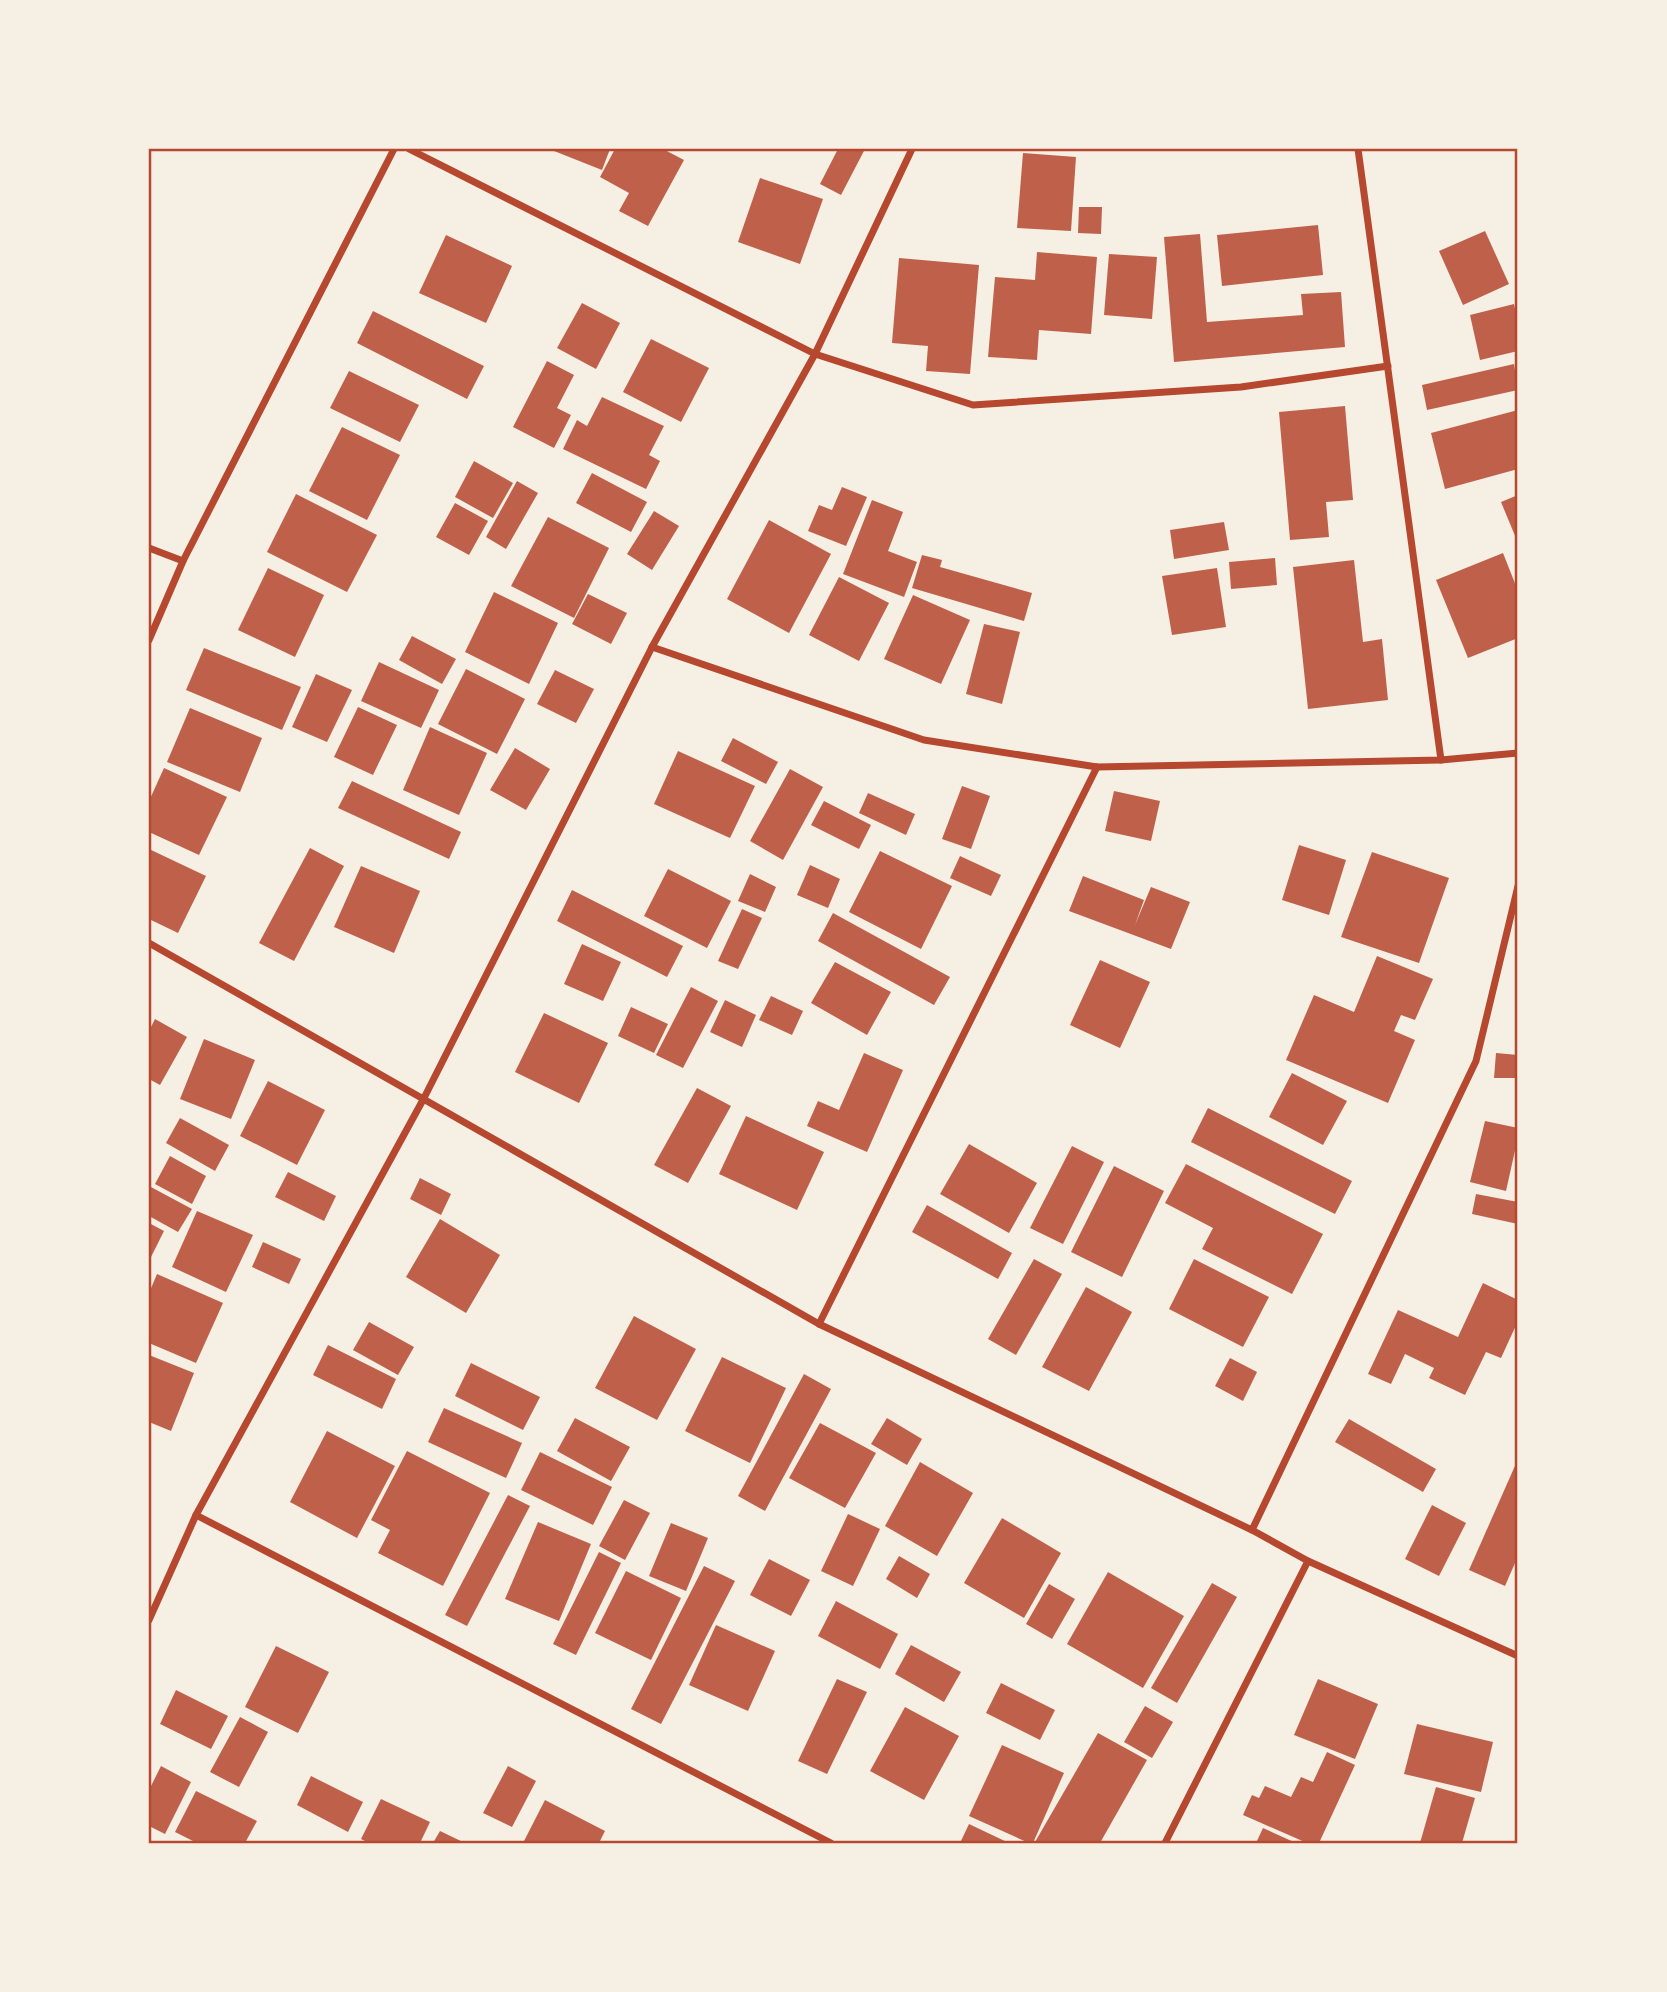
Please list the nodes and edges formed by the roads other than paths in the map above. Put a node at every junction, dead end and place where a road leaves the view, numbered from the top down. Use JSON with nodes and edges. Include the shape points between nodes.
{"nodes":[{"id":1,"x":394,"y":149,"type":"edge"},
{"id":2,"x":409,"y":149,"type":"edge"},
{"id":3,"x":912,"y":149,"type":"edge"},
{"id":4,"x":1358,"y":149,"type":"edge"},
{"id":5,"x":816,"y":354,"type":"junction"},
{"id":6,"x":1388,"y":366,"type":"junction"},
{"id":7,"x":149,"y":548,"type":"edge"},
{"id":8,"x":183,"y":561,"type":"junction"},
{"id":9,"x":149,"y":640,"type":"edge"},
{"id":10,"x":652,"y":647,"type":"junction"},
{"id":11,"x":1518,"y":753,"type":"edge"},
{"id":12,"x":1441,"y":760,"type":"junction"},
{"id":13,"x":1097,"y":767,"type":"junction"},
{"id":14,"x":1518,"y":886,"type":"edge"},
{"id":15,"x":149,"y":943,"type":"edge"},
{"id":16,"x":424,"y":1098,"type":"junction"},
{"id":17,"x":819,"y":1324,"type":"junction"},
{"id":18,"x":197,"y":1515,"type":"junction"},
{"id":19,"x":1252,"y":1530,"type":"junction"},
{"id":20,"x":1308,"y":1561,"type":"junction"},
{"id":21,"x":149,"y":1620,"type":"edge"},
{"id":22,"x":1518,"y":1656,"type":"edge"},
{"id":23,"x":831,"y":1843,"type":"edge"},
{"id":24,"x":1165,"y":1843,"type":"edge"}],
"edges":[{"from":1,"to":8,"type":"street"},
{"from":2,"to":5,"type":"street"},
{"from":3,"to":5,"type":"street"},
{"from":4,"to":6,"type":"street"},
{"from":5,"to":6,"type":"street","via":[[973,405],[1241,387]]},
{"from":5,"to":10,"type":"street"},
{"from":6,"to":12,"type":"street"},
{"from":7,"to":8,"type":"street"},
{"from":8,"to":9,"type":"street"},
{"from":10,"to":13,"type":"street","via":[[924,740]]},
{"from":10,"to":16,"type":"street"},
{"from":11,"to":12,"type":"street"},
{"from":12,"to":13,"type":"street"},
{"from":13,"to":17,"type":"street"},
{"from":14,"to":19,"type":"street","via":[[1476,1061]]},
{"from":15,"to":16,"type":"street"},
{"from":16,"to":17,"type":"street"},
{"from":16,"to":18,"type":"street"},
{"from":17,"to":19,"type":"street"},
{"from":18,"to":21,"type":"street"},
{"from":18,"to":23,"type":"street"},
{"from":19,"to":20,"type":"street"},
{"from":20,"to":22,"type":"street"},
{"from":20,"to":24,"type":"street"}]}
